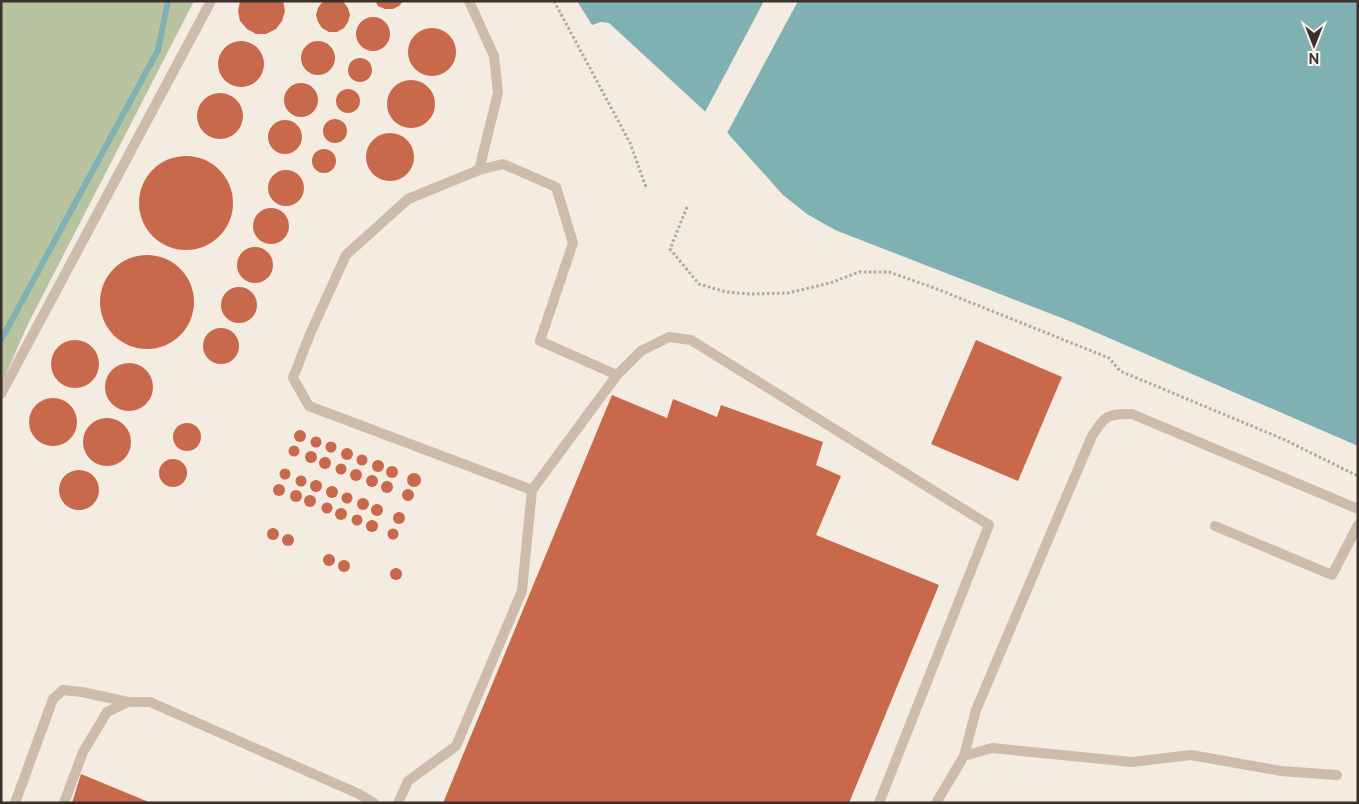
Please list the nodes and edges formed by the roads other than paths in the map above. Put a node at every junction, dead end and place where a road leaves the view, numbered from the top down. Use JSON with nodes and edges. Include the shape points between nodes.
{"nodes":[{"id":1,"x":211,"y":1,"type":"edge"},
{"id":2,"x":469,"y":1,"type":"edge"},
{"id":3,"x":478,"y":170,"type":"junction"},
{"id":4,"x":617,"y":374,"type":"junction"},
{"id":5,"x":1,"y":394,"type":"edge"},
{"id":6,"x":532,"y":490,"type":"junction"},
{"id":7,"x":1358,"y":509,"type":"edge"},
{"id":8,"x":1358,"y":525,"type":"edge"},
{"id":9,"x":1215,"y":526,"type":"dead end"},
{"id":10,"x":128,"y":702,"type":"junction"},
{"id":11,"x":964,"y":756,"type":"junction"},
{"id":12,"x":1337,"y":775,"type":"dead end"},
{"id":13,"x":15,"y":803,"type":"edge"},
{"id":14,"x":64,"y":803,"type":"edge"},
{"id":15,"x":374,"y":803,"type":"edge"},
{"id":16,"x":398,"y":803,"type":"edge"},
{"id":17,"x":879,"y":803,"type":"edge"},
{"id":18,"x":936,"y":803,"type":"edge"}],
"edges":[{"from":1,"to":5,"type":"lane"},
{"from":2,"to":3,"type":"lane","via":[[494,56],[498,93]]},
{"from":3,"to":4,"type":"lane","via":[[503,164],[556,187],[573,243],[540,341]]},
{"from":3,"to":6,"type":"lane","via":[[408,198],[346,255],[293,378],[309,406]]},
{"from":4,"to":6,"type":"lane"},
{"from":4,"to":17,"type":"lane","via":[[641,351],[669,336],[691,340],[989,526]]},
{"from":6,"to":16,"type":"lane","via":[[522,592],[456,746],[408,781]]},
{"from":7,"to":11,"type":"lane","via":[[1132,414],[1115,413],[1103,420],[1088,445],[976,710]]},
{"from":8,"to":9,"type":"lane","via":[[1332,575]]},
{"from":10,"to":13,"type":"lane","via":[[62,690],[53,699]]},
{"from":10,"to":14,"type":"lane","via":[[107,712],[83,752]]},
{"from":10,"to":15,"type":"lane","via":[[150,702]]},
{"from":11,"to":12,"type":"lane","via":[[992,748],[1132,762],[1191,755],[1281,771]]},
{"from":11,"to":18,"type":"lane"}]}
